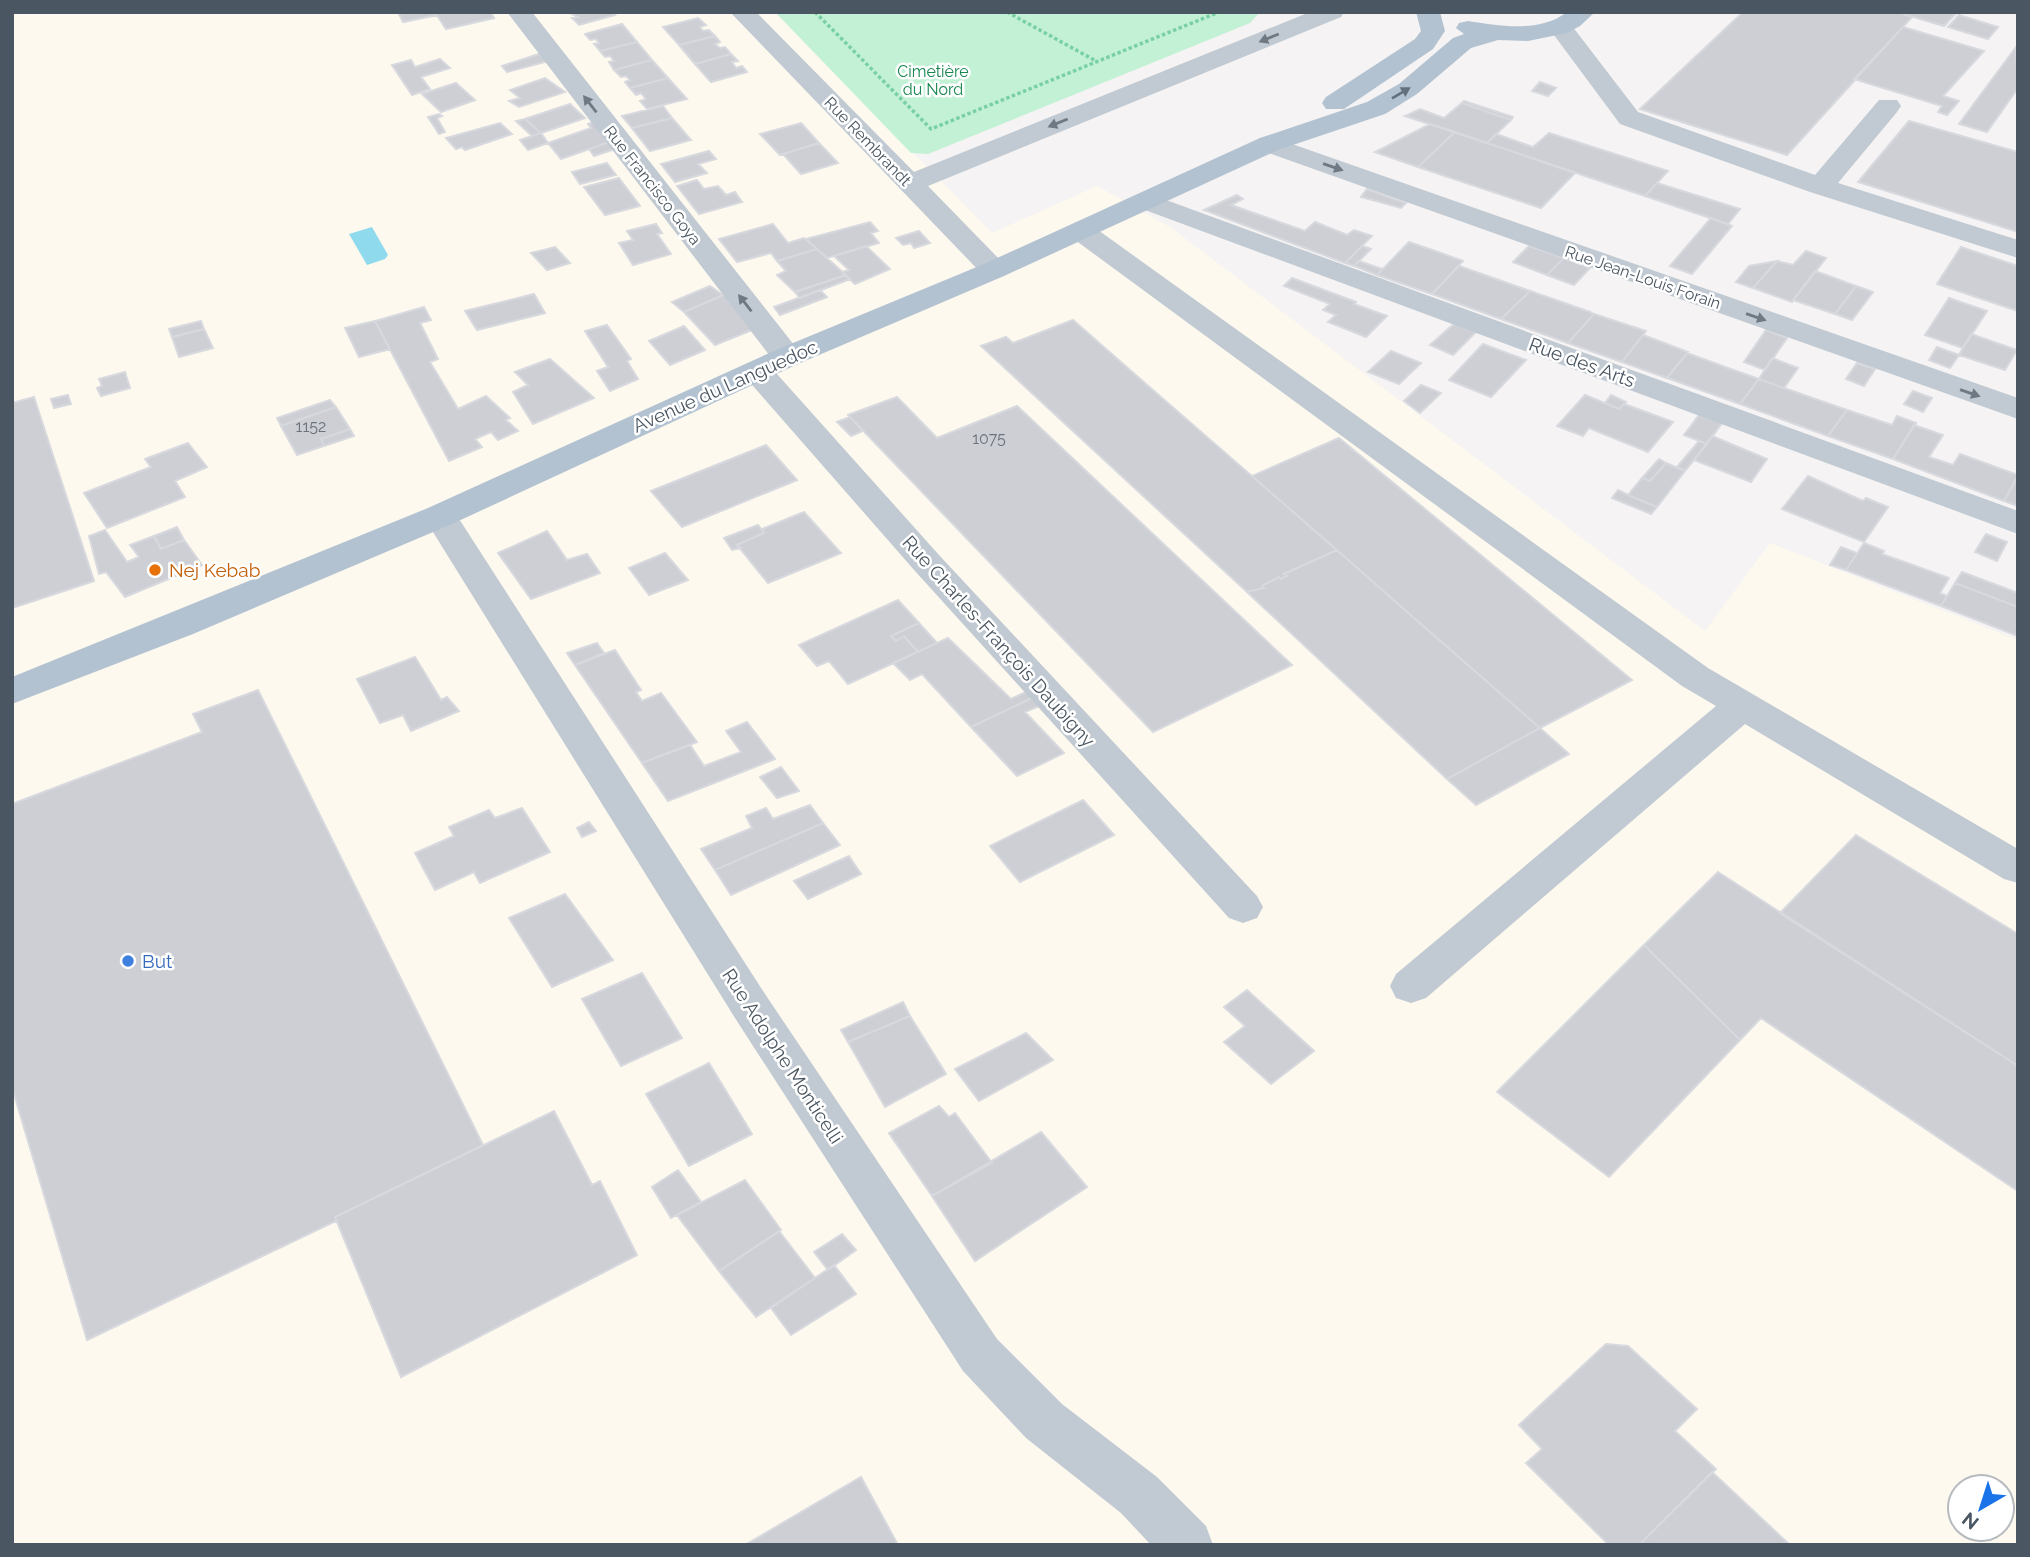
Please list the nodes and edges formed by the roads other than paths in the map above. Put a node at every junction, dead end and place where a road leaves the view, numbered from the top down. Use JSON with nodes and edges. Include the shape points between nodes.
{"nodes":[{"id":1,"x":519,"y":12,"type":"edge"},
{"id":2,"x":742,"y":12,"type":"edge"},
{"id":3,"x":1332,"y":12,"type":"edge"},
{"id":4,"x":1429,"y":12,"type":"edge"},
{"id":5,"x":1583,"y":12,"type":"edge"},
{"id":6,"x":1560,"y":27,"type":"junction"},
{"id":7,"x":1495,"y":33,"type":"junction"},
{"id":8,"x":1888,"y":106,"type":"dead end"},
{"id":9,"x":1269,"y":144,"type":"junction"},
{"id":10,"x":909,"y":184,"type":"junction"},
{"id":11,"x":1820,"y":186,"type":"junction"},
{"id":12,"x":1147,"y":201,"type":"junction"},
{"id":13,"x":1081,"y":231,"type":"junction"},
{"id":14,"x":2018,"y":249,"type":"edge"},
{"id":15,"x":994,"y":270,"type":"junction"},
{"id":16,"x":772,"y":364,"type":"junction"},
{"id":17,"x":2018,"y":409,"type":"edge"},
{"id":18,"x":440,"y":516,"type":"junction"},
{"id":19,"x":2018,"y":523,"type":"edge"},
{"id":20,"x":180,"y":625,"type":"junction"},
{"id":21,"x":12,"y":691,"type":"edge"},
{"id":22,"x":1741,"y":706,"type":"junction"},
{"id":23,"x":12,"y":719,"type":"edge"},
{"id":24,"x":2018,"y":869,"type":"edge"},
{"id":25,"x":1243,"y":907,"type":"dead end"},
{"id":26,"x":1411,"y":986,"type":"dead end"},
{"id":27,"x":1187,"y":1545,"type":"edge"}],
"edges":[{"from":16,"to":1,"type":"street","name":"Rue Francisco Goya","one_way":true},
{"from":2,"to":10,"type":"street","name":"Rue Rembrandt"},
{"from":3,"to":10,"type":"street","one_way":true},
{"from":4,"to":7,"type":"main road","via":[[1458,25]]},
{"from":4,"to":9,"type":"main road","name":"Avenue du Languedoc","via":[[1433,31],[1424,44]]},
{"from":5,"to":6,"type":"main road"},
{"from":6,"to":7,"type":"main road"},
{"from":6,"to":11,"type":"street","via":[[1629,118]]},
{"from":9,"to":7,"type":"main road","name":"Avenue du Languedoc","one_way":true,"via":[[1376,108],[1408,89],[1462,43]]},
{"from":8,"to":11,"type":"street"},
{"from":9,"to":12,"type":"main road","name":"Avenue du Languedoc"},
{"from":9,"to":17,"type":"street","name":"Rue Jean-Louis Forain","one_way":true},
{"from":10,"to":15,"type":"street","name":"Rue Rembrandt"},
{"from":11,"to":14,"type":"street"},
{"from":12,"to":13,"type":"main road","name":"Avenue du Languedoc"},
{"from":12,"to":19,"type":"street","name":"Rue des Arts"},
{"from":13,"to":15,"type":"main road","name":"Avenue du Languedoc"},
{"from":13,"to":22,"type":"street"},
{"from":15,"to":16,"type":"main road","name":"Avenue du Languedoc"},
{"from":16,"to":18,"type":"main road","name":"Avenue du Languedoc"},
{"from":16,"to":25,"type":"street","name":"Rue Charles-François Daubigny","via":[[927,563]]},
{"from":18,"to":20,"type":"main road","name":"Avenue du Languedoc"},
{"from":18,"to":27,"type":"street","name":"Rue Adolphe Monticelli","via":[[750,1006],[980,1355],[1044,1421],[1139,1494]]},
{"from":20,"to":21,"type":"main road","name":"Avenue du Languedoc"},
{"from":20,"to":23,"type":"main road","name":"Avenue du Languedoc"},
{"from":22,"to":24,"type":"street"},
{"from":22,"to":26,"type":"street"}]}
